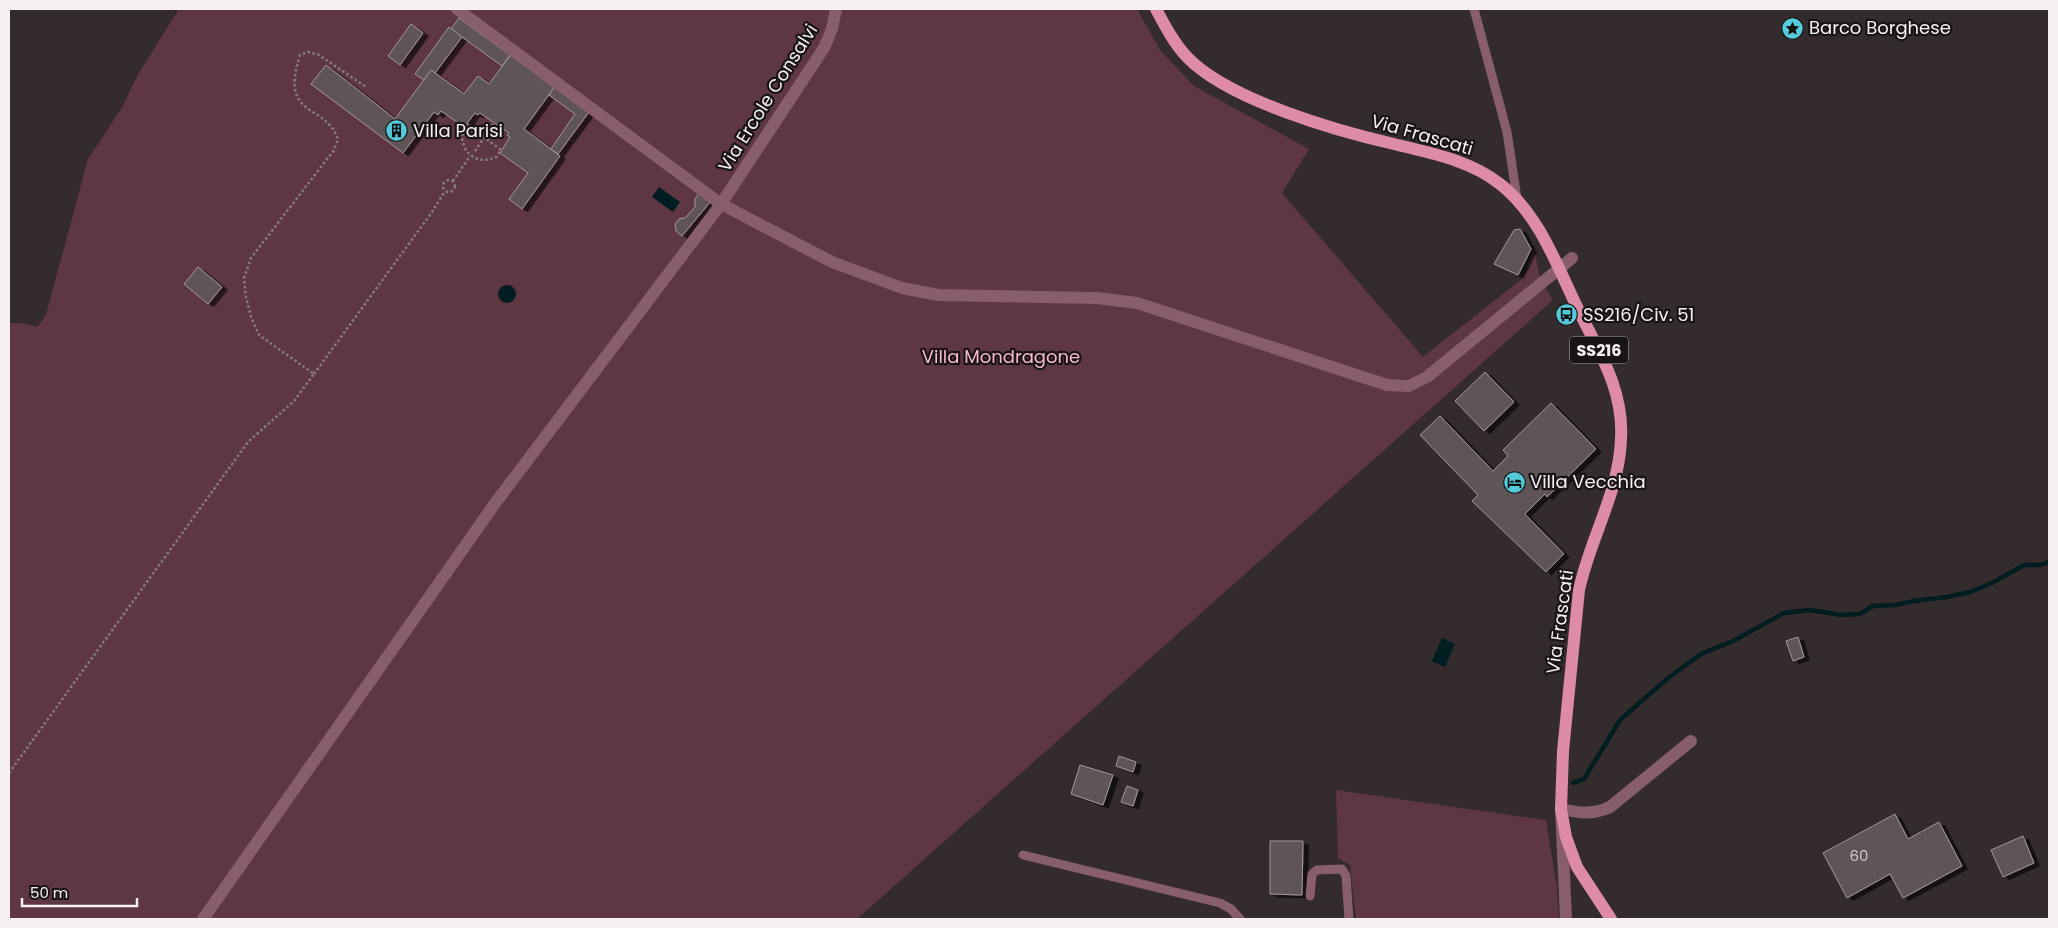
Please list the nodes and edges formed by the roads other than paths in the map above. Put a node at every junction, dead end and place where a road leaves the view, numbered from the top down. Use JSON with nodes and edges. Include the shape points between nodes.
{"nodes":[{"id":1,"x":457,"y":9,"type":"edge"},
{"id":2,"x":836,"y":9,"type":"edge"},
{"id":3,"x":1156,"y":9,"type":"edge"},
{"id":4,"x":1474,"y":9,"type":"edge"},
{"id":5,"x":1517,"y":199,"type":"junction"},
{"id":6,"x":721,"y":204,"type":"junction"},
{"id":7,"x":1572,"y":258,"type":"dead end"},
{"id":8,"x":1558,"y":268,"type":"junction"},
{"id":9,"x":1691,"y":741,"type":"dead end"},
{"id":10,"x":1561,"y":809,"type":"junction"},
{"id":11,"x":1024,"y":855,"type":"dead end"},
{"id":12,"x":1310,"y":896,"type":"dead end"},
{"id":13,"x":203,"y":919,"type":"edge"},
{"id":14,"x":1240,"y":919,"type":"edge"},
{"id":15,"x":1349,"y":919,"type":"edge"},
{"id":16,"x":1566,"y":919,"type":"edge"},
{"id":17,"x":1611,"y":919,"type":"edge"}],
"edges":[{"from":1,"to":6,"type":"street"},
{"from":2,"to":6,"type":"street","name":"Via Ercole Consalvi","via":[[824,48]]},
{"from":3,"to":5,"type":"main road","name":"Via Frascati","number":"SS216","via":[[1188,58],[1217,80],[1300,116],[1468,165]]},
{"from":4,"to":5,"type":"lane","via":[[1508,138]]},
{"from":5,"to":8,"type":"main road","name":"Via Frascati","number":"SS216","via":[[1541,233]]},
{"from":6,"to":8,"type":"street","via":[[832,262],[902,288],[954,297],[1097,298],[1137,303],[1387,385],[1400,386],[1415,384],[1426,377]]},
{"from":6,"to":13,"type":"street","name":"Via Ercole Consalvi","via":[[496,502]]},
{"from":7,"to":8,"type":"street"},
{"from":8,"to":10,"type":"main road","name":"Via Frascati","number":"SS216","via":[[1612,377],[1622,427],[1615,480],[1579,590],[1563,750]]},
{"from":9,"to":10,"type":"street","via":[[1610,807],[1583,813]]},
{"from":10,"to":16,"type":"street"},
{"from":10,"to":17,"type":"main road","name":"Via Frascati","number":"SS216","via":[[1566,837],[1577,867]]},
{"from":11,"to":14,"type":"lane","via":[[1220,903]]},
{"from":12,"to":15,"type":"lane","via":[[1312,874],[1317,870],[1342,869],[1346,876]]}]}
